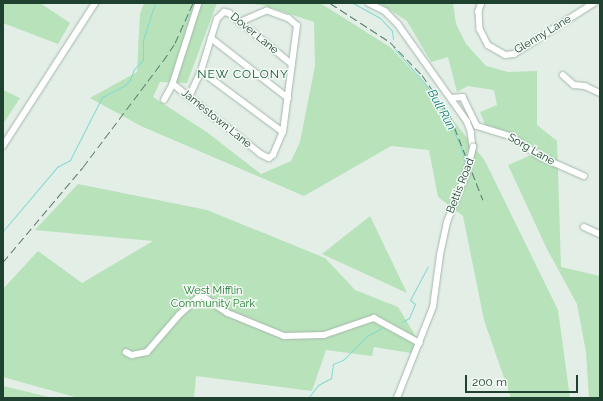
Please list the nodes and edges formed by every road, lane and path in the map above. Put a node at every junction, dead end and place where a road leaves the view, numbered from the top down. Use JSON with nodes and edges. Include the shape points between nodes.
{"nodes":[{"id":1,"x":95,"y":3,"type":"edge"},
{"id":2,"x":199,"y":3,"type":"edge"},
{"id":3,"x":369,"y":3,"type":"edge"},
{"id":4,"x":482,"y":3,"type":"edge"},
{"id":5,"x":594,"y":3,"type":"edge"},
{"id":6,"x":240,"y":22,"type":"junction"},
{"id":7,"x":210,"y":38,"type":"junction"},
{"id":8,"x":292,"y":64,"type":"junction"},
{"id":9,"x":201,"y":71,"type":"junction"},
{"id":10,"x":563,"y":75,"type":"dead end"},
{"id":11,"x":173,"y":84,"type":"junction"},
{"id":12,"x":600,"y":93,"type":"edge"},
{"id":13,"x":189,"y":96,"type":"junction"},
{"id":14,"x":288,"y":98,"type":"junction"},
{"id":15,"x":451,"y":98,"type":"junction"},
{"id":16,"x":164,"y":100,"type":"dead end"},
{"id":17,"x":283,"y":132,"type":"junction"},
{"id":18,"x":3,"y":146,"type":"edge"},
{"id":19,"x":584,"y":176,"type":"dead end"},
{"id":20,"x":584,"y":227,"type":"dead end"},
{"id":21,"x":600,"y":234,"type":"edge"},
{"id":22,"x":420,"y":343,"type":"junction"},
{"id":23,"x":126,"y":352,"type":"dead end"},
{"id":24,"x":397,"y":398,"type":"edge"}],
"edges":[{"from":1,"to":18,"type":"street"},
{"from":2,"to":11,"type":"street","name":"Jamestown Lane"},
{"from":3,"to":15,"type":"street","name":"Bettis Road","via":[[393,18]]},
{"from":4,"to":5,"type":"street","name":"Glenny Lane","via":[[479,11],[480,29],[488,45],[505,55],[514,54]]},
{"from":6,"to":7,"type":"street","name":"Dover Lane","via":[[224,12],[217,19]]},
{"from":6,"to":8,"type":"street","name":"Dover Lane"},
{"from":6,"to":8,"type":"street","via":[[266,11],[294,22],[297,26]]},
{"from":7,"to":9,"type":"street"},
{"from":7,"to":14,"type":"street"},
{"from":8,"to":14,"type":"street"},
{"from":9,"to":13,"type":"street"},
{"from":9,"to":17,"type":"street"},
{"from":10,"to":12,"type":"street","via":[[574,85],[585,86]]},
{"from":11,"to":13,"type":"street","name":"Jamestown Lane"},
{"from":11,"to":16,"type":"street"},
{"from":13,"to":17,"type":"street","name":"Jamestown Lane","via":[[269,158],[273,155]]},
{"from":14,"to":17,"type":"street"},
{"from":15,"to":19,"type":"street","name":"Sorg Lane","via":[[463,97],[477,126],[512,137],[541,157]]},
{"from":15,"to":22,"type":"street","name":"Bettis Road","bridge":true,"via":[[471,131],[473,147],[466,174],[447,222],[433,307]]},
{"from":20,"to":21,"type":"street"},
{"from":22,"to":23,"type":"street","via":[[374,318],[324,335],[284,336],[228,313],[200,295],[147,352],[132,355]]},
{"from":22,"to":24,"type":"street","name":"Bettis Road"}]}
